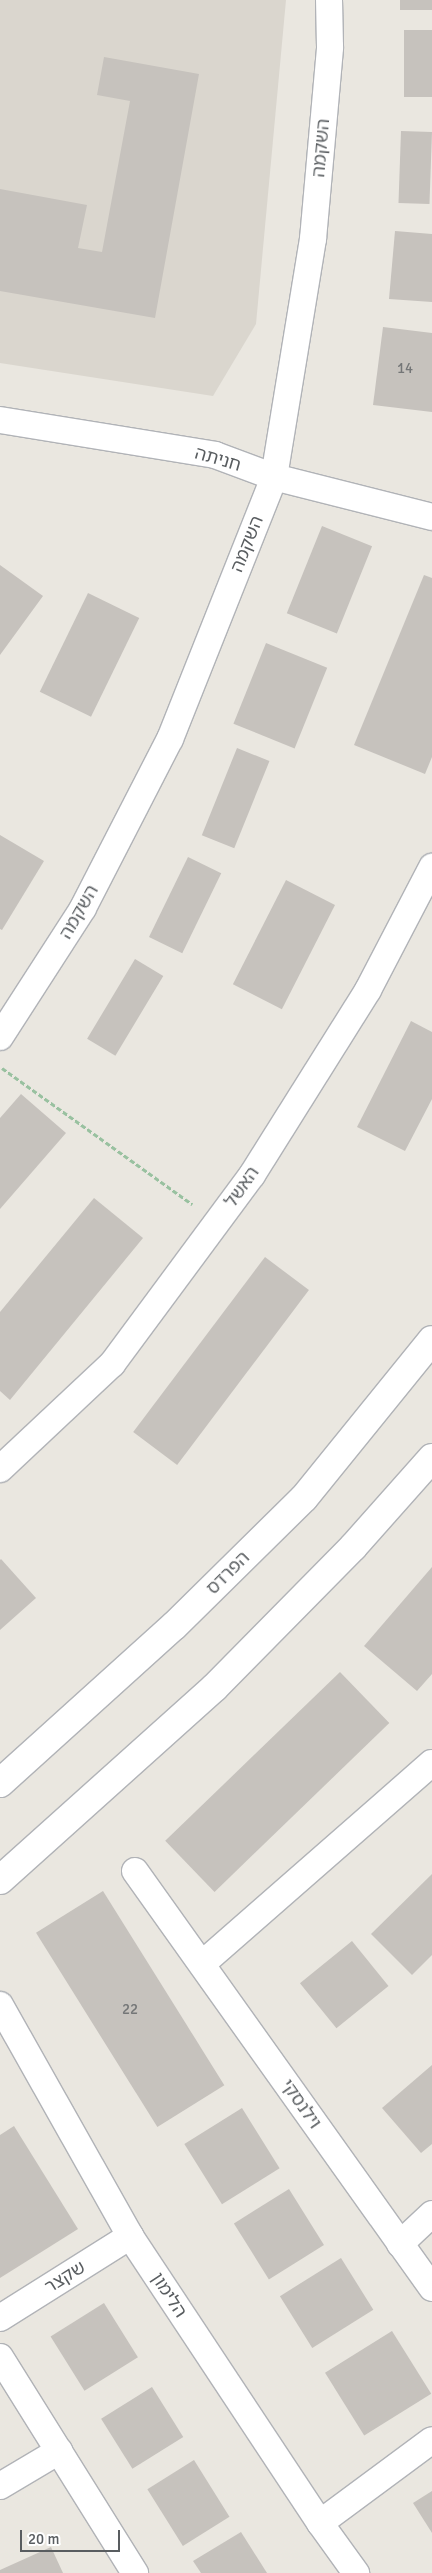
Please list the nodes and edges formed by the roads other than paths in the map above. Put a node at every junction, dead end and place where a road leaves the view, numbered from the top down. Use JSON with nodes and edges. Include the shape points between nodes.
{"nodes":[{"id":1,"x":329,"y":0,"type":"edge"},
{"id":2,"x":0,"y":420,"type":"edge"},
{"id":3,"x":274,"y":477,"type":"junction"},
{"id":4,"x":432,"y":517,"type":"edge"},
{"id":5,"x":432,"y":867,"type":"edge"},
{"id":6,"x":0,"y":1037,"type":"edge"},
{"id":7,"x":432,"y":1340,"type":"edge"},
{"id":8,"x":432,"y":1458,"type":"edge"},
{"id":9,"x":0,"y":1469,"type":"edge"},
{"id":10,"x":432,"y":1764,"type":"edge"},
{"id":11,"x":0,"y":1783,"type":"edge"},
{"id":12,"x":135,"y":1871,"type":"dead end"},
{"id":13,"x":0,"y":1880,"type":"edge"},
{"id":14,"x":202,"y":1964,"type":"junction"},
{"id":15,"x":0,"y":2005,"type":"edge"},
{"id":16,"x":432,"y":2214,"type":"edge"},
{"id":17,"x":130,"y":2236,"type":"junction"},
{"id":18,"x":400,"y":2244,"type":"junction"},
{"id":19,"x":432,"y":2288,"type":"edge"},
{"id":20,"x":0,"y":2318,"type":"edge"},
{"id":21,"x":0,"y":2357,"type":"edge"},
{"id":22,"x":432,"y":2440,"type":"edge"},
{"id":23,"x":59,"y":2451,"type":"junction"},
{"id":24,"x":0,"y":2486,"type":"edge"},
{"id":25,"x":320,"y":2522,"type":"junction"},
{"id":26,"x":135,"y":2573,"type":"edge"},
{"id":27,"x":356,"y":2573,"type":"edge"}],
"edges":[{"from":1,"to":3,"type":"street","name":"השקמה","via":[[330,47],[313,239]]},
{"from":2,"to":3,"type":"street","name":"חניתה","via":[[215,455]]},
{"from":3,"to":4,"type":"street","name":"חניתה"},
{"from":3,"to":6,"type":"street","name":"השקמה","via":[[170,739],[83,908]]},
{"from":5,"to":9,"type":"street","name":"האשל","via":[[368,990],[252,1175],[112,1364]]},
{"from":7,"to":11,"type":"street","name":"הפרדס","via":[[304,1498],[174,1626]]},
{"from":8,"to":13,"type":"street","via":[[353,1547],[214,1688]]},
{"from":10,"to":14,"type":"street"},
{"from":12,"to":14,"type":"street","name":"וילנסקי"},
{"from":14,"to":18,"type":"street","name":"וילנסקי"},
{"from":15,"to":17,"type":"street","name":"הלימון"},
{"from":16,"to":18,"type":"street"},
{"from":17,"to":20,"type":"street","name":"שקצר"},
{"from":17,"to":25,"type":"street","name":"הלימון"},
{"from":18,"to":19,"type":"street","name":"וילנסקי"},
{"from":21,"to":23,"type":"street"},
{"from":22,"to":25,"type":"street"},
{"from":23,"to":24,"type":"street"},
{"from":23,"to":26,"type":"street"},
{"from":25,"to":27,"type":"street","name":"הלימון"}]}
